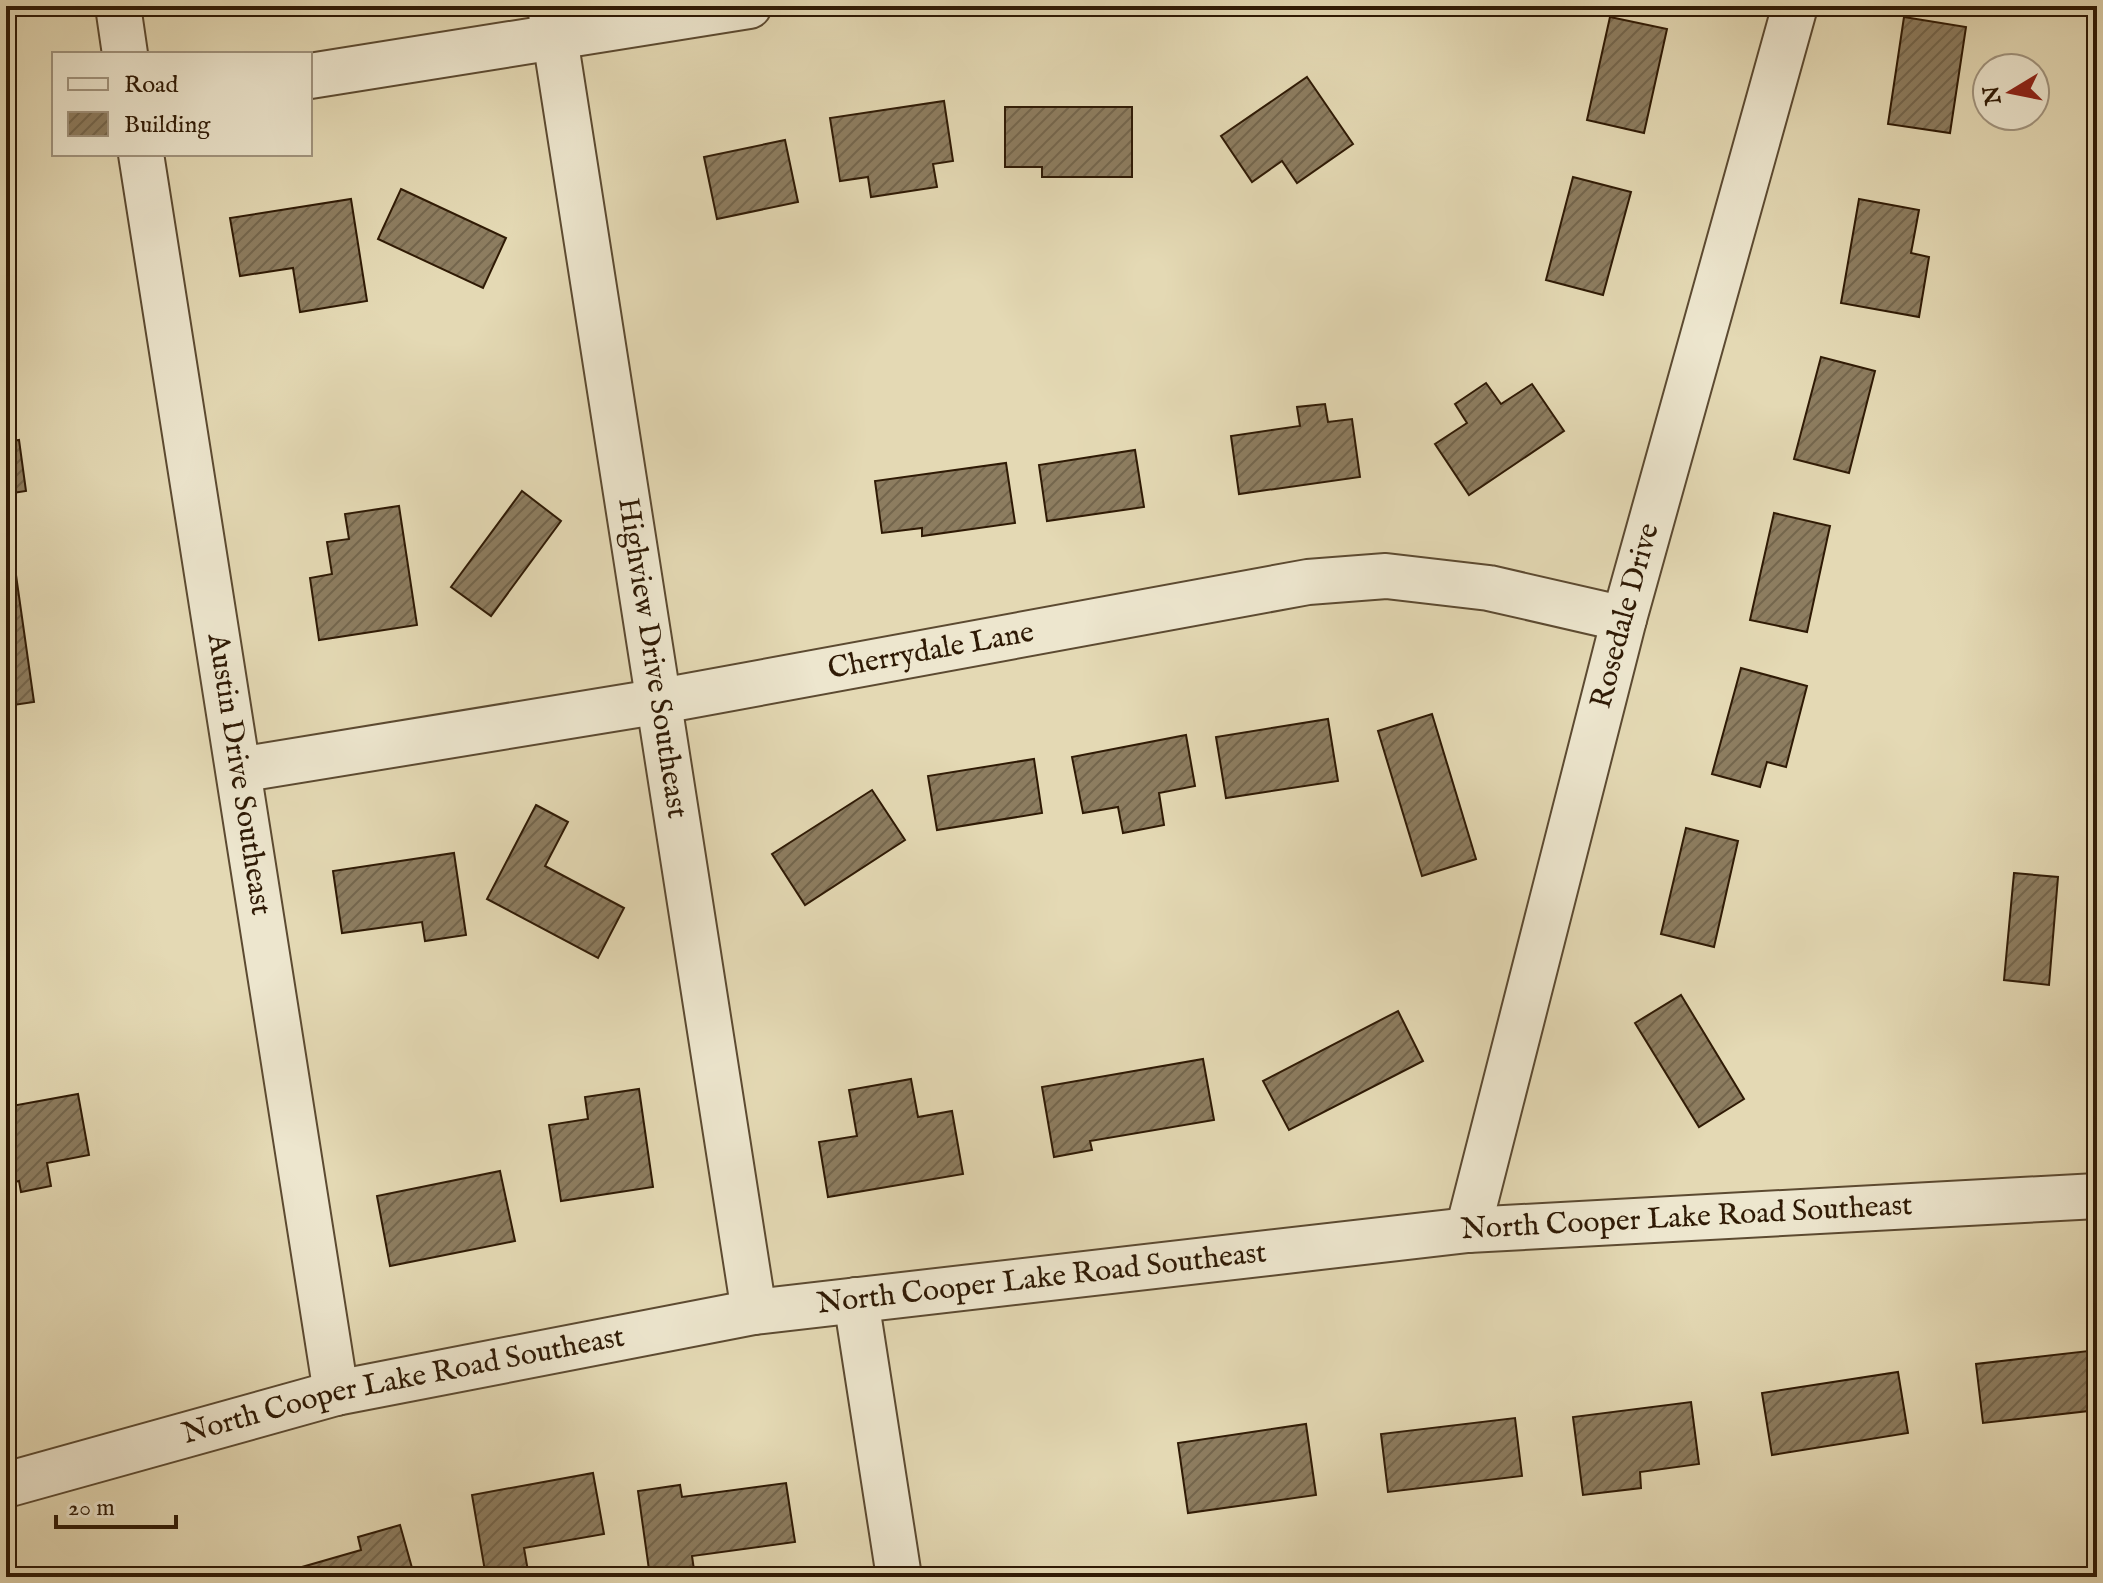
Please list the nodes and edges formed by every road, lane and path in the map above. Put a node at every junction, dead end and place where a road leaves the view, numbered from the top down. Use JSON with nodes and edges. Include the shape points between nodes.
{"nodes":[{"id":1,"x":118,"y":6,"type":"edge"},
{"id":2,"x":749,"y":6,"type":"edge"},
{"id":3,"x":1795,"y":6,"type":"edge"},
{"id":4,"x":553,"y":21,"type":"edge"},
{"id":5,"x":125,"y":52,"type":"edge"},
{"id":6,"x":312,"y":76,"type":"edge"},
{"id":7,"x":141,"y":156,"type":"edge"},
{"id":8,"x":1624,"y":619,"type":"junction"},
{"id":9,"x":661,"y":701,"type":"junction"},
{"id":10,"x":239,"y":770,"type":"junction"},
{"id":11,"x":2097,"y":1196,"type":"edge"},
{"id":12,"x":1468,"y":1230,"type":"junction"},
{"id":13,"x":856,"y":1300,"type":"junction"},
{"id":14,"x":754,"y":1312,"type":"junction"},
{"id":15,"x":336,"y":1393,"type":"junction"},
{"id":16,"x":6,"y":1485,"type":"edge"},
{"id":17,"x":899,"y":1577,"type":"edge"}],
"edges":[{"from":1,"to":5,"type":"street"},
{"from":2,"to":4,"type":"street"},
{"from":3,"to":8,"type":"street","name":"Rosedale Drive"},
{"from":4,"to":6,"type":"street"},
{"from":4,"to":9,"type":"street","name":"Highview Drive Southeast"},
{"from":7,"to":10,"type":"street","name":"Austin Drive Southeast"},
{"from":8,"to":9,"type":"street","name":"Cherrydale Lane","via":[[1489,588],[1386,576],[1308,582]]},
{"from":8,"to":12,"type":"street","name":"Rosedale Drive"},
{"from":9,"to":10,"type":"street","name":"Cherrydale Lane"},
{"from":9,"to":14,"type":"street","name":"Highview Drive Southeast"},
{"from":10,"to":15,"type":"street","name":"Austin Drive Southeast"},
{"from":11,"to":12,"type":"street","name":"North Cooper Lake Road Southeast"},
{"from":12,"to":13,"type":"street","name":"North Cooper Lake Road Southeast"},
{"from":13,"to":14,"type":"street","name":"North Cooper Lake Road Southeast"},
{"from":13,"to":17,"type":"street"},
{"from":14,"to":15,"type":"street","name":"North Cooper Lake Road Southeast"},
{"from":15,"to":16,"type":"street","name":"North Cooper Lake Road Southeast"}]}
